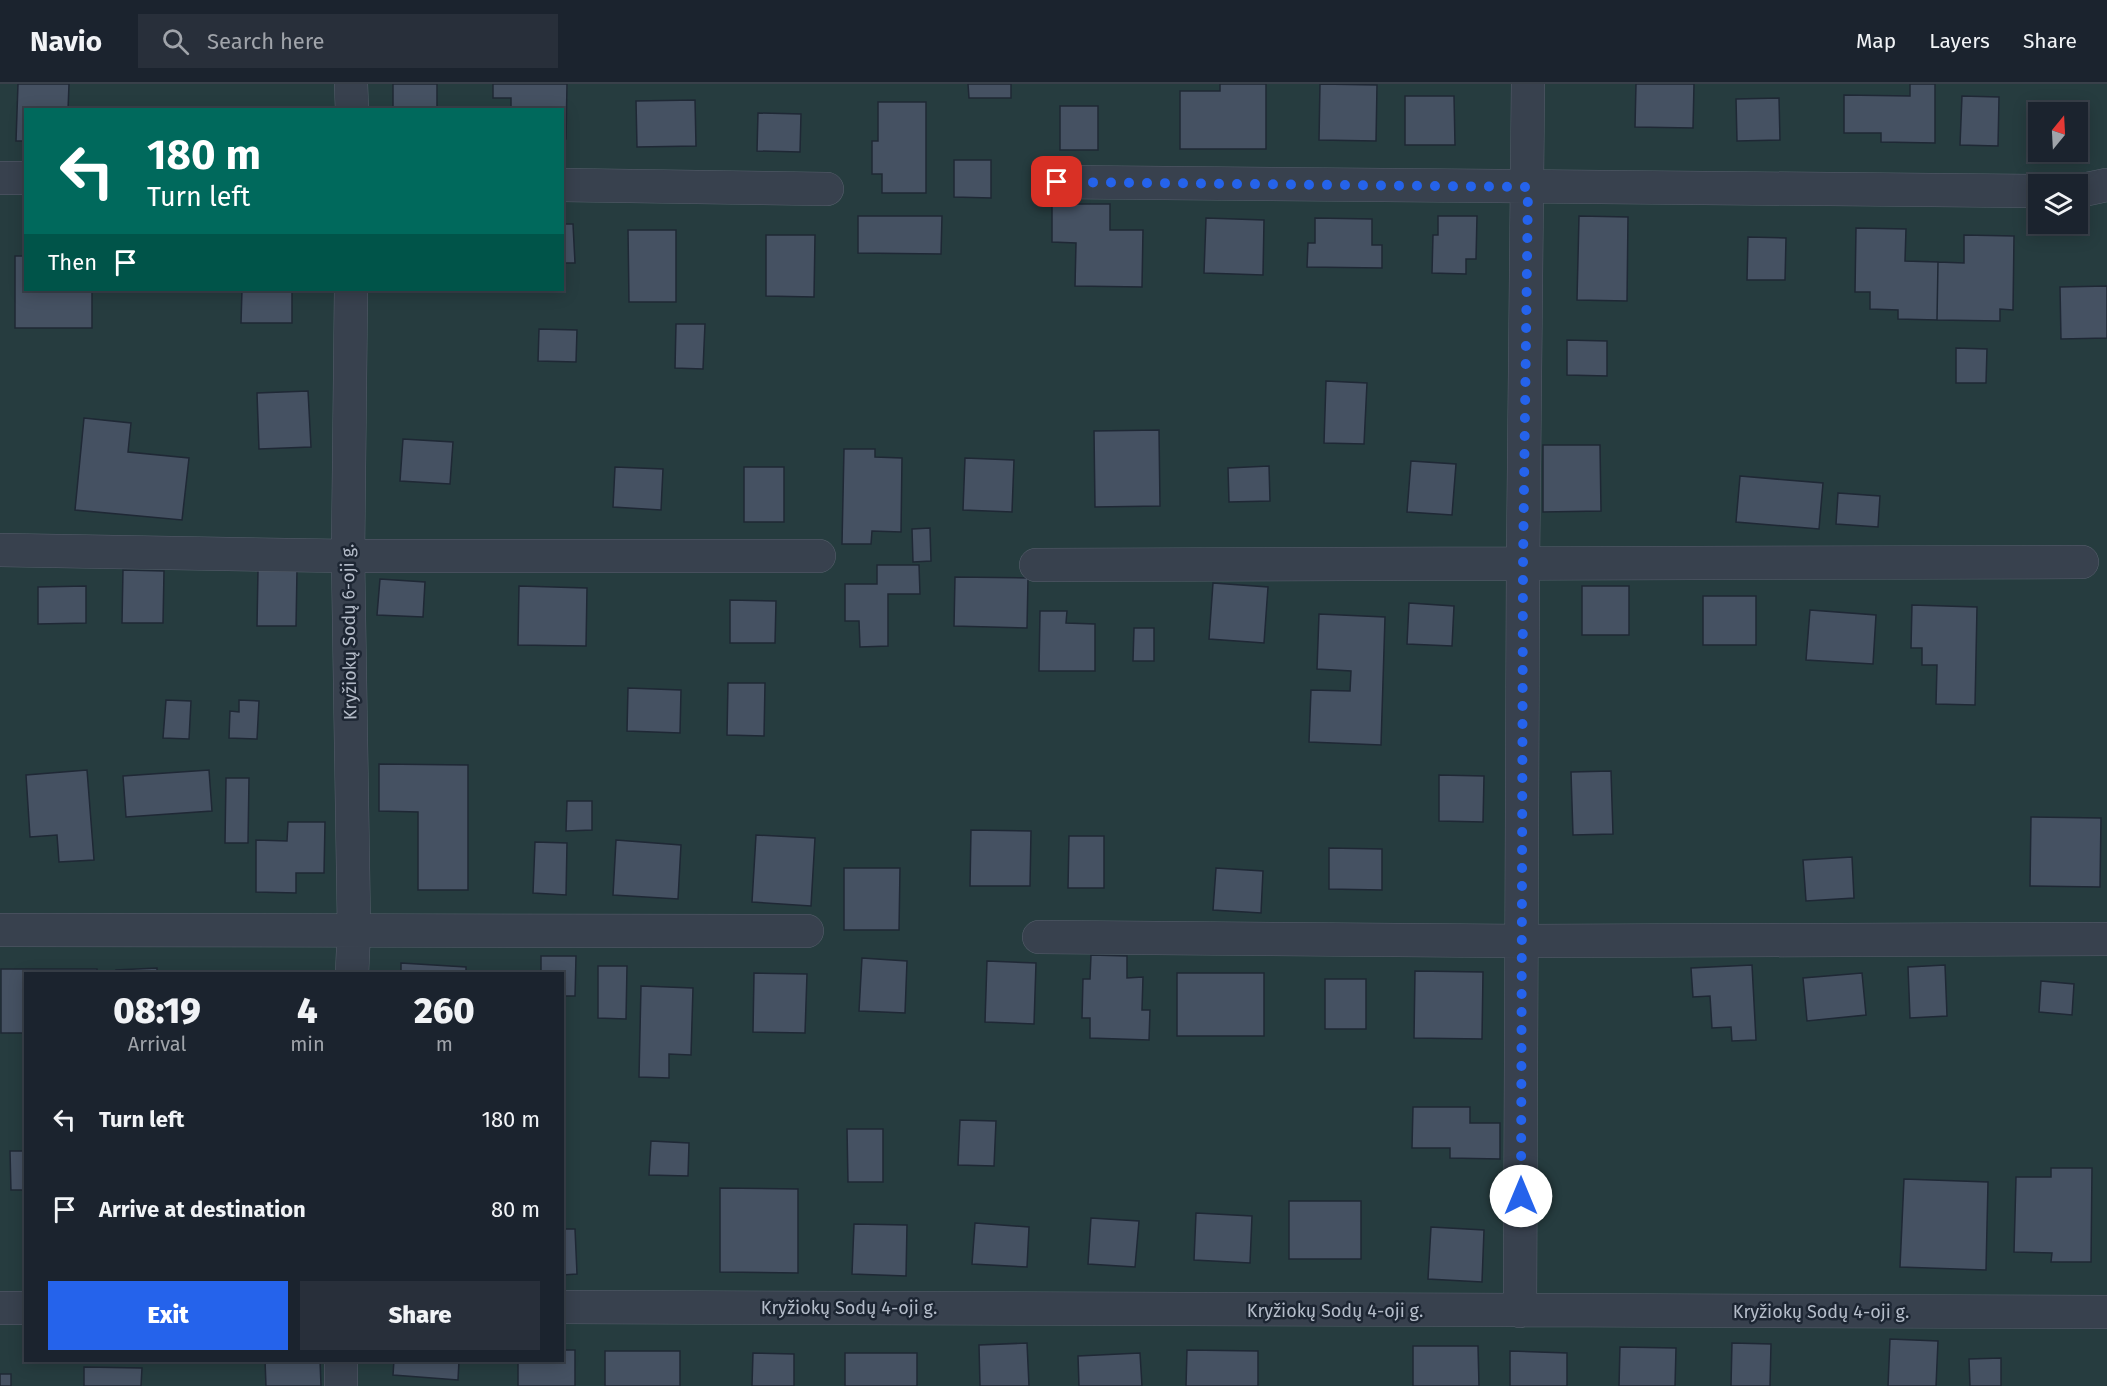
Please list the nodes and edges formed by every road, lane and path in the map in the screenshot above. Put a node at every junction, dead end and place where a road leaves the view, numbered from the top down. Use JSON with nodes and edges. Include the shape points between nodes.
{"nodes":[{"id":1,"x":351,"y":84,"type":"edge"},
{"id":2,"x":1528,"y":84,"type":"edge"},
{"id":3,"x":352,"y":108,"type":"edge"},
{"id":4,"x":0,"y":178,"type":"edge"},
{"id":5,"x":24,"y":178,"type":"edge"},
{"id":6,"x":1057,"y":182,"type":"dead end"},
{"id":7,"x":564,"y":185,"type":"edge"},
{"id":8,"x":2107,"y":185,"type":"edge"},
{"id":9,"x":1528,"y":187,"type":"junction"},
{"id":10,"x":826,"y":189,"type":"dead end"},
{"id":11,"x":2088,"y":189,"type":"edge"},
{"id":12,"x":2028,"y":191,"type":"edge"},
{"id":13,"x":351,"y":291,"type":"edge"},
{"id":14,"x":0,"y":550,"type":"edge"},
{"id":15,"x":348,"y":556,"type":"junction"},
{"id":16,"x":819,"y":556,"type":"dead end"},
{"id":17,"x":2082,"y":562,"type":"dead end"},
{"id":18,"x":1523,"y":564,"type":"junction"},
{"id":19,"x":1036,"y":566,"type":"dead end"},
{"id":20,"x":354,"y":929,"type":"junction"},
{"id":21,"x":0,"y":930,"type":"edge"},
{"id":22,"x":807,"y":931,"type":"dead end"},
{"id":23,"x":1039,"y":937,"type":"dead end"},
{"id":24,"x":2107,"y":939,"type":"edge"},
{"id":25,"x":1522,"y":941,"type":"junction"},
{"id":26,"x":352,"y":972,"type":"edge"},
{"id":27,"x":564,"y":1307,"type":"edge"},
{"id":28,"x":0,"y":1308,"type":"edge"},
{"id":29,"x":24,"y":1308,"type":"edge"},
{"id":30,"x":1520,"y":1311,"type":"junction"},
{"id":31,"x":2107,"y":1312,"type":"edge"},
{"id":32,"x":341,"y":1362,"type":"edge"},
{"id":33,"x":341,"y":1386,"type":"edge"}],
"edges":[{"from":1,"to":3,"type":"street"},
{"from":2,"to":9,"type":"street"},
{"from":4,"to":5,"type":"street"},
{"from":6,"to":9,"type":"street"},
{"from":7,"to":10,"type":"street"},
{"from":8,"to":11,"type":"street"},
{"from":9,"to":12,"type":"street"},
{"from":9,"to":18,"type":"street"},
{"from":13,"to":15,"type":"street","name":"Kryžiokų Sodų 6-oji g."},
{"from":14,"to":15,"type":"street"},
{"from":15,"to":16,"type":"street"},
{"from":15,"to":20,"type":"street","name":"Kryžiokų Sodų 6-oji g."},
{"from":17,"to":18,"type":"street"},
{"from":18,"to":19,"type":"street"},
{"from":18,"to":25,"type":"street"},
{"from":20,"to":21,"type":"street"},
{"from":20,"to":22,"type":"street"},
{"from":20,"to":26,"type":"street","name":"Kryžiokų Sodų 6-oji g."},
{"from":23,"to":25,"type":"street"},
{"from":24,"to":25,"type":"street"},
{"from":25,"to":30,"type":"street"},
{"from":27,"to":30,"type":"street","name":"Kryžiokų Sodų 4-oji g."},
{"from":28,"to":29,"type":"street"},
{"from":30,"to":31,"type":"street","name":"Kryžiokų Sodų 4-oji g."},
{"from":32,"to":33,"type":"street"}]}
